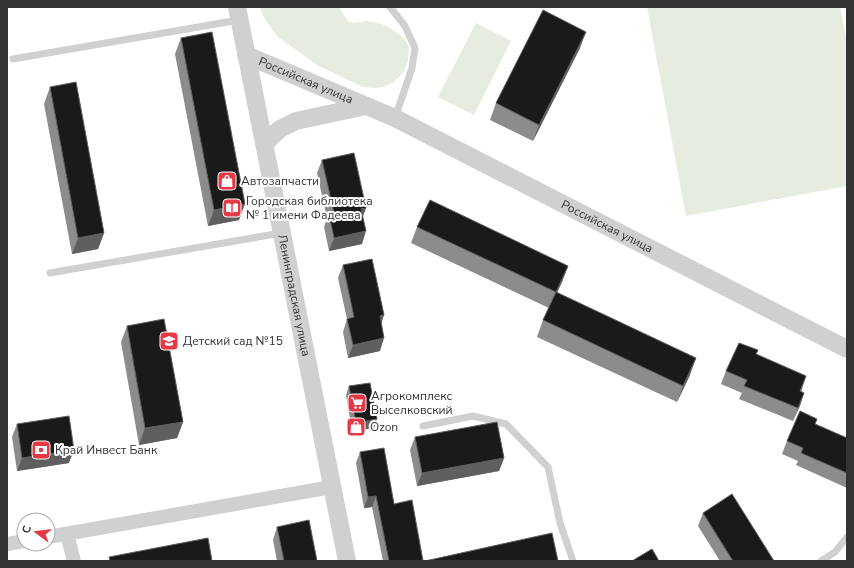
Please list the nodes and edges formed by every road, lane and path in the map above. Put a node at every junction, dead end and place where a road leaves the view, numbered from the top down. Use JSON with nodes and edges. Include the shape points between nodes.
{"nodes":[{"id":1,"x":390,"y":7,"type":"edge"},
{"id":2,"x":238,"y":13,"type":"edge"},
{"id":3,"x":246,"y":55,"type":"junction"},
{"id":4,"x":13,"y":59,"type":"dead end"},
{"id":5,"x":366,"y":106,"type":"junction"},
{"id":6,"x":395,"y":118,"type":"junction"},
{"id":7,"x":264,"y":144,"type":"junction"},
{"id":8,"x":281,"y":233,"type":"junction"},
{"id":9,"x":50,"y":272,"type":"dead end"},
{"id":10,"x":847,"y":350,"type":"edge"},
{"id":11,"x":423,"y":426,"type":"dead end"},
{"id":12,"x":332,"y":487,"type":"junction"},
{"id":13,"x":68,"y":534,"type":"junction"},
{"id":14,"x":56,"y":536,"type":"edge"},
{"id":15,"x":847,"y":537,"type":"edge"},
{"id":16,"x":74,"y":561,"type":"edge"},
{"id":17,"x":348,"y":561,"type":"edge"},
{"id":18,"x":573,"y":561,"type":"edge"},
{"id":19,"x":821,"y":561,"type":"edge"}],
"edges":[{"from":1,"to":6,"type":"lane","via":[[405,26],[415,48],[412,68]]},
{"from":2,"to":3,"type":"street","name":"Ленинградская улица"},
{"from":2,"to":4,"type":"lane"},
{"from":3,"to":5,"type":"street","name":"Российская улица"},
{"from":3,"to":7,"type":"street","name":"Ленинградская улица"},
{"from":5,"to":6,"type":"street","name":"Российская улица"},
{"from":5,"to":7,"type":"street","name":"Российская улица","via":[[296,122],[280,129]]},
{"from":6,"to":10,"type":"street","name":"Российская улица"},
{"from":7,"to":8,"type":"street","name":"Ленинградская улица"},
{"from":8,"to":9,"type":"lane"},
{"from":8,"to":12,"type":"street","name":"Ленинградская улица"},
{"from":11,"to":18,"type":"lane","via":[[473,416],[506,424],[548,467],[560,523]]},
{"from":12,"to":13,"type":"street"},
{"from":12,"to":17,"type":"street","name":"Ленинградская улица"},
{"from":13,"to":14,"type":"street"},
{"from":13,"to":16,"type":"street"},
{"from":15,"to":19,"type":"lane","via":[[835,552]]}]}
